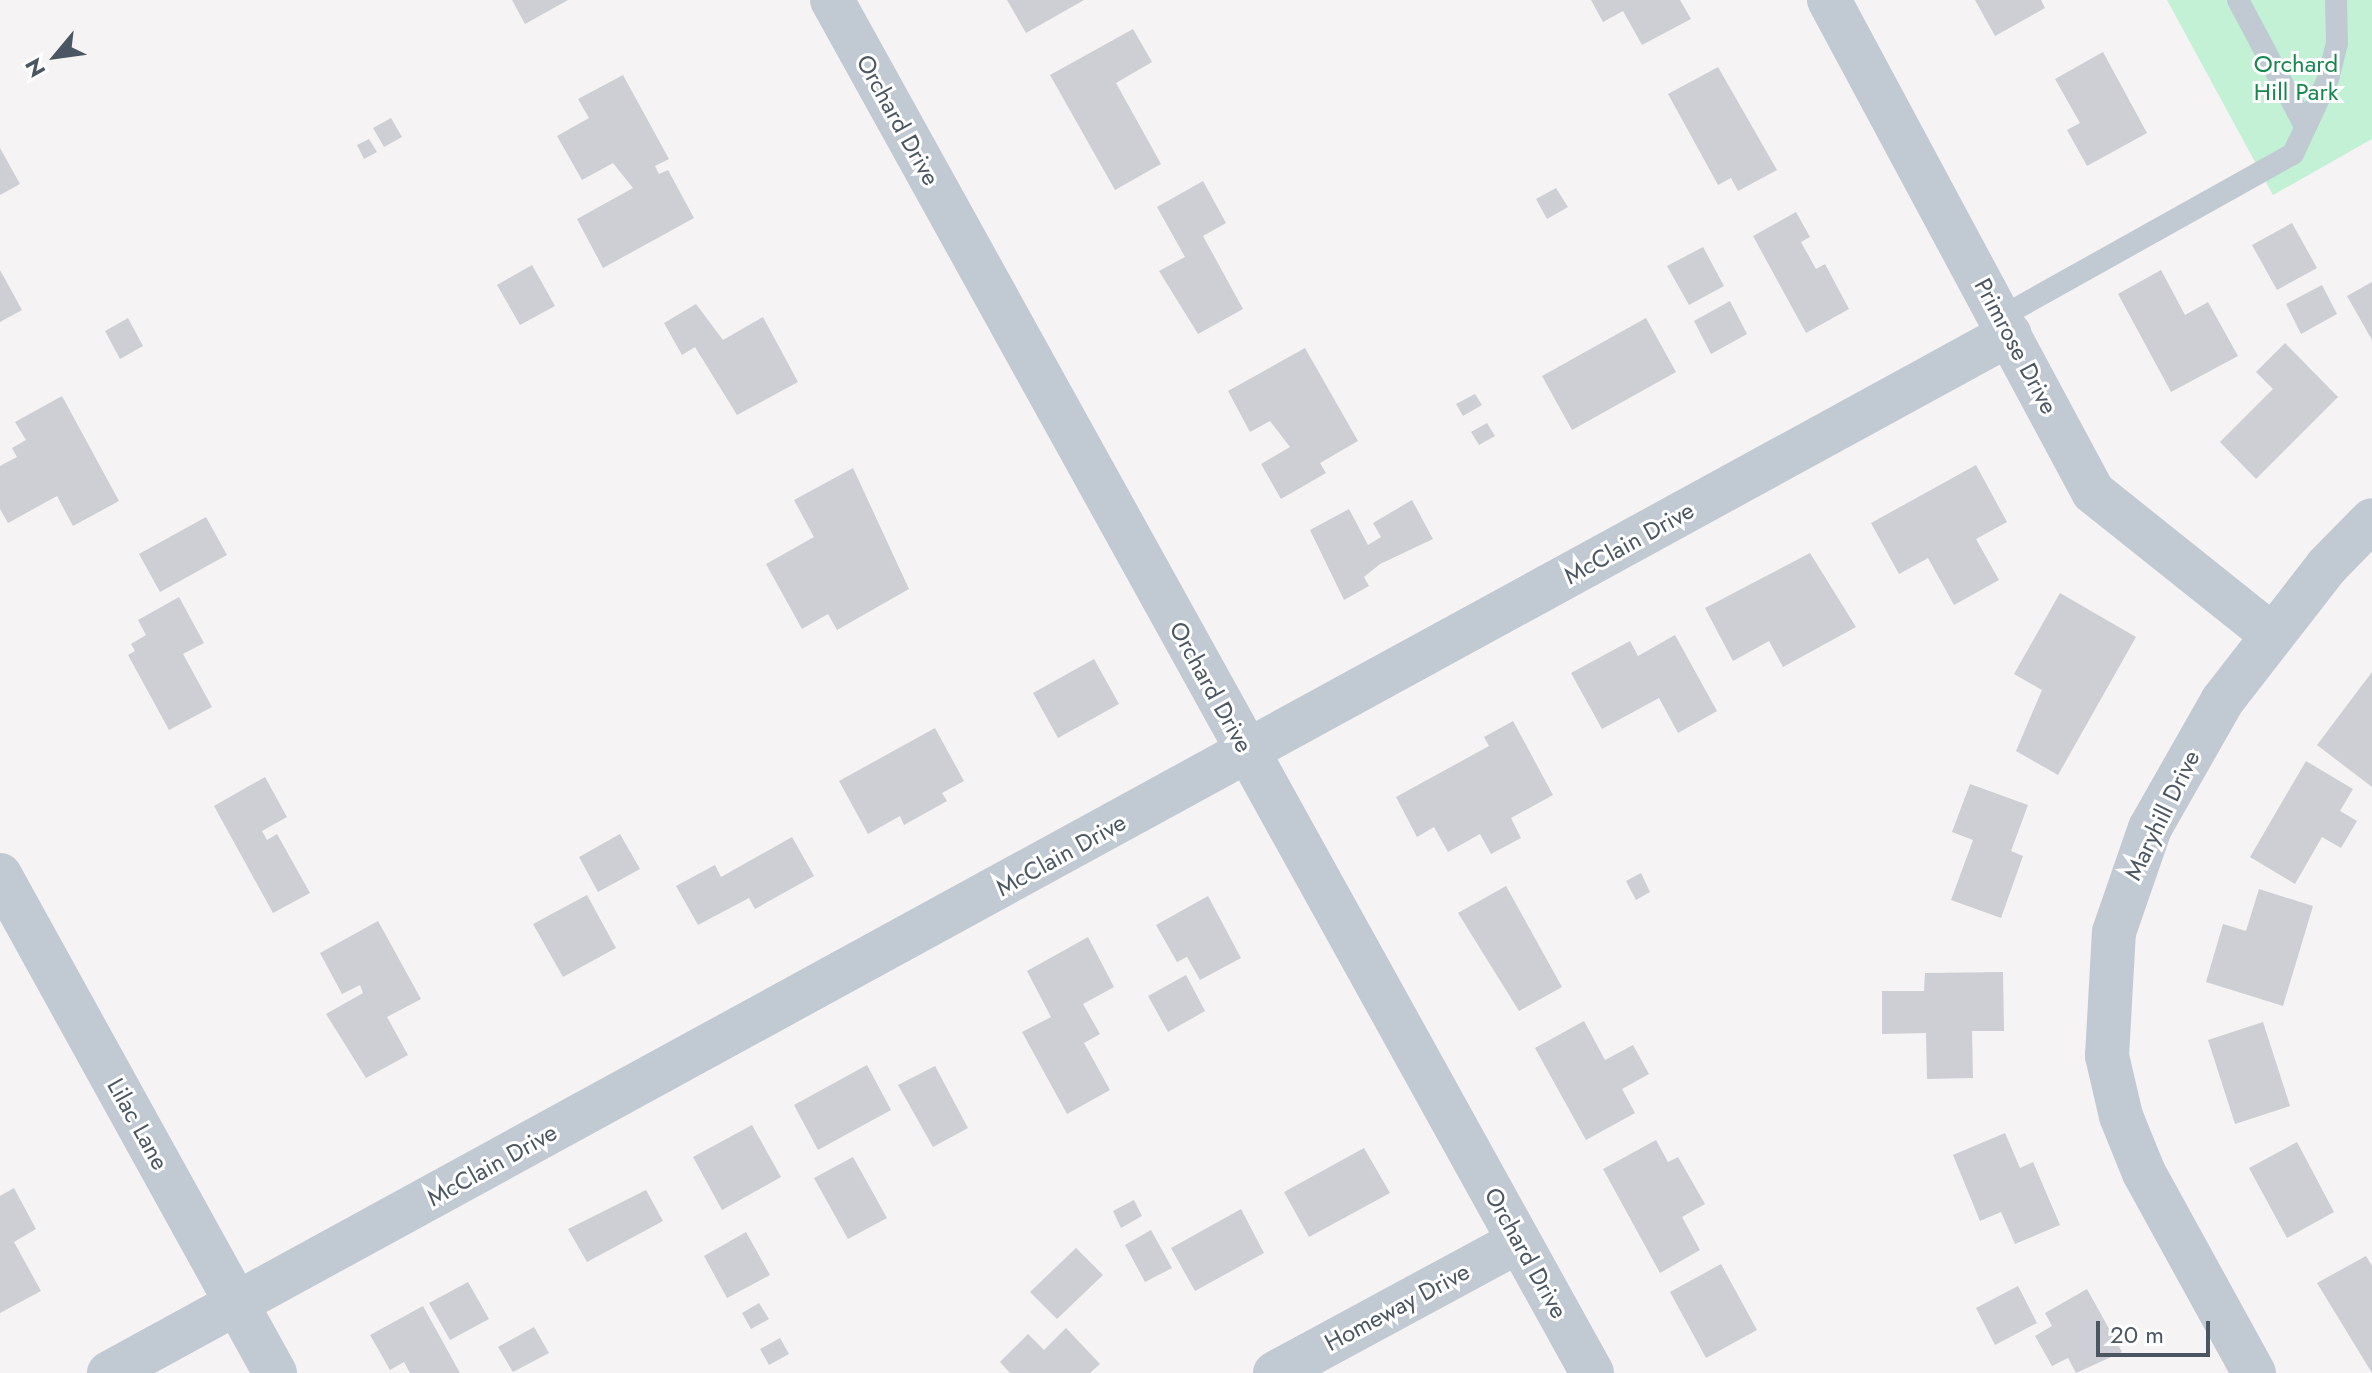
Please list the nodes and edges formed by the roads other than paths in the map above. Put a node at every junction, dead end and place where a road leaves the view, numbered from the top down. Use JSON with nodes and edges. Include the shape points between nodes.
{"nodes":[{"id":1,"x":832,"y":0,"type":"edge"},
{"id":2,"x":1829,"y":0,"type":"edge"},
{"id":3,"x":2238,"y":0,"type":"edge"},
{"id":4,"x":2336,"y":0,"type":"edge"},
{"id":5,"x":2304,"y":124,"type":"junction"},
{"id":6,"x":2005,"y":325,"type":"junction"},
{"id":7,"x":2372,"y":520,"type":"edge"},
{"id":8,"x":2272,"y":635,"type":"junction"},
{"id":9,"x":1248,"y":753,"type":"junction"},
{"id":10,"x":0,"y":875,"type":"edge"},
{"id":11,"x":1519,"y":1241,"type":"junction"},
{"id":12,"x":237,"y":1304,"type":"junction"},
{"id":13,"x":109,"y":1373,"type":"edge"},
{"id":14,"x":275,"y":1373,"type":"edge"},
{"id":15,"x":1275,"y":1373,"type":"edge"},
{"id":16,"x":1592,"y":1373,"type":"edge"},
{"id":17,"x":2254,"y":1373,"type":"edge"}],
"edges":[{"from":1,"to":9,"type":"street","name":"Orchard Drive"},
{"from":2,"to":6,"type":"street","name":"Primrose Drive"},
{"from":3,"to":5,"type":"lane"},
{"from":4,"to":5,"type":"lane","via":[[2337,44],[2328,79]]},
{"from":5,"to":6,"type":"lane","via":[[2293,154]]},
{"from":6,"to":8,"type":"street","name":"Primrose Drive","via":[[2093,492]]},
{"from":6,"to":9,"type":"street","name":"McClain Drive"},
{"from":7,"to":8,"type":"street","name":"Maryhill Drive"},
{"from":8,"to":17,"type":"street","name":"Maryhill Drive","via":[[2222,701],[2150,828],[2114,932],[2106,991],[2107,1056],[2121,1116],[2144,1173]]},
{"from":9,"to":11,"type":"street","name":"Orchard Drive"},
{"from":9,"to":12,"type":"street","name":"McClain Drive"},
{"from":10,"to":12,"type":"street","name":"Lilac Lane"},
{"from":11,"to":15,"type":"street","name":"Homeway Drive"},
{"from":11,"to":16,"type":"street","name":"Orchard Drive"},
{"from":12,"to":13,"type":"street","name":"McClain Drive"},
{"from":12,"to":14,"type":"street","name":"Lilac Lane"}]}
